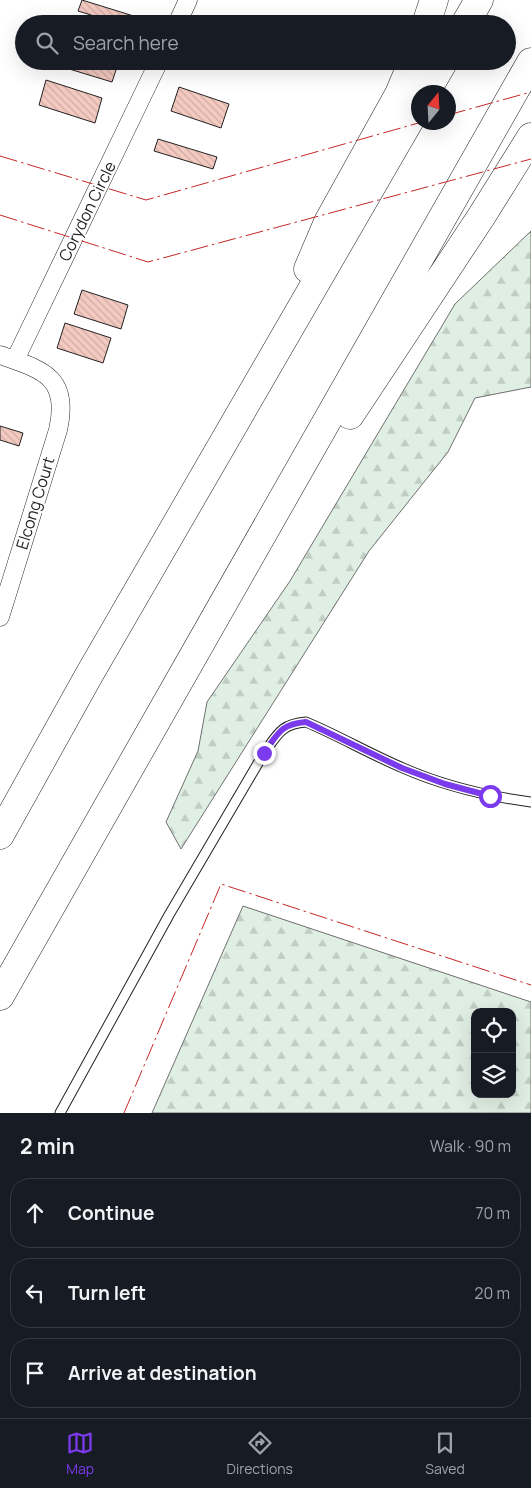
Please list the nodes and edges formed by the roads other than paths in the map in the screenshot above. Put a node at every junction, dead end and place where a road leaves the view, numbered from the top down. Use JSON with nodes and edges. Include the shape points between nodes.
{"nodes":[{"id":1,"x":188,"y":0,"type":"edge"},
{"id":2,"x":434,"y":0,"type":"edge"},
{"id":3,"x":479,"y":0,"type":"edge"},
{"id":4,"x":181,"y":15,"type":"edge"},
{"id":5,"x":429,"y":15,"type":"edge"},
{"id":6,"x":470,"y":15,"type":"edge"},
{"id":7,"x":531,"y":62,"type":"edge"},
{"id":8,"x":153,"y":70,"type":"edge"},
{"id":9,"x":409,"y":70,"type":"edge"},
{"id":10,"x":439,"y":70,"type":"edge"},
{"id":11,"x":430,"y":85,"type":"edge"},
{"id":12,"x":411,"y":118,"type":"edge"},
{"id":13,"x":531,"y":137,"type":"edge"},
{"id":14,"x":7,"y":358,"type":"edge"},
{"id":15,"x":258,"y":386,"type":"junction"},
{"id":16,"x":233,"y":588,"type":"junction"},
{"id":17,"x":0,"y":617,"type":"edge"},
{"id":18,"x":531,"y":802,"type":"edge"},
{"id":19,"x":0,"y":835,"type":"edge"},
{"id":20,"x":0,"y":996,"type":"edge"},
{"id":21,"x":60,"y":1113,"type":"edge"}],
"edges":[{"from":1,"to":4,"type":"street"},
{"from":2,"to":5,"type":"highway"},
{"from":3,"to":6,"type":"highway"},
{"from":7,"to":16,"type":"highway"},
{"from":8,"to":14,"type":"street","name":"Corydon Circle"},
{"from":9,"to":15,"type":"highway","via":[[400,94],[328,222]]},
{"from":10,"to":11,"type":"highway"},
{"from":12,"to":15,"type":"highway"},
{"from":13,"to":16,"type":"highway"},
{"from":14,"to":17,"type":"street","name":"Elcong Court","via":[[48,376],[58,389],[62,407],[58,430]]},
{"from":15,"to":19,"type":"highway","via":[[89,674]]},
{"from":16,"to":20,"type":"highway"},
{"from":18,"to":21,"type":"lane","via":[[490,796],[445,784],[402,768],[306,722],[292,723],[281,729],[169,915]]}]}
